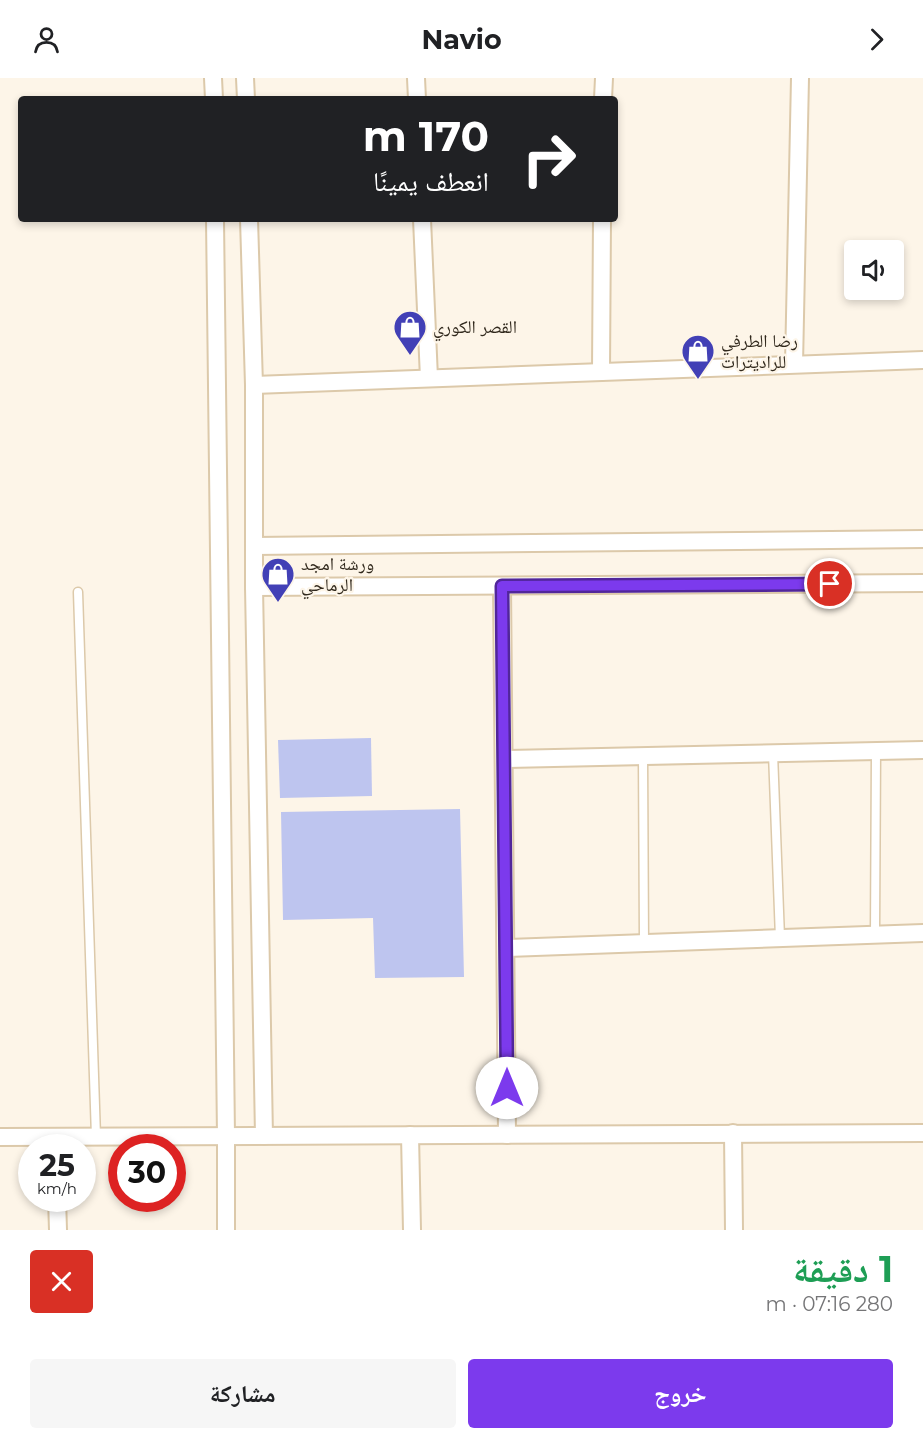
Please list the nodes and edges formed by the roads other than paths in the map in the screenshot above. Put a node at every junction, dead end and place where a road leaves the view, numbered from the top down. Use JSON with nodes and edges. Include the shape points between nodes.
{"nodes":[{"id":1,"x":213,"y":78,"type":"edge"},
{"id":2,"x":245,"y":78,"type":"edge"},
{"id":3,"x":416,"y":78,"type":"edge"},
{"id":4,"x":604,"y":78,"type":"edge"},
{"id":5,"x":800,"y":78,"type":"edge"},
{"id":6,"x":213,"y":96,"type":"edge"},
{"id":7,"x":246,"y":96,"type":"edge"},
{"id":8,"x":417,"y":96,"type":"edge"},
{"id":9,"x":603,"y":96,"type":"edge"},
{"id":10,"x":215,"y":222,"type":"edge"},
{"id":11,"x":249,"y":222,"type":"edge"},
{"id":12,"x":422,"y":222,"type":"edge"},
{"id":13,"x":602,"y":222,"type":"edge"},
{"id":14,"x":923,"y":360,"type":"edge"},
{"id":15,"x":794,"y":364,"type":"junction"},
{"id":16,"x":601,"y":372,"type":"junction"},
{"id":17,"x":429,"y":378,"type":"junction"},
{"id":18,"x":254,"y":385,"type":"junction"},
{"id":19,"x":923,"y":539,"type":"edge"},
{"id":20,"x":254,"y":546,"type":"junction"},
{"id":21,"x":923,"y":583,"type":"edge"},
{"id":22,"x":502,"y":586,"type":"junction"},
{"id":23,"x":254,"y":587,"type":"junction"},
{"id":24,"x":78,"y":592,"type":"dead end"},
{"id":25,"x":923,"y":750,"type":"edge"},
{"id":26,"x":876,"y":751,"type":"junction"},
{"id":27,"x":773,"y":753,"type":"junction"},
{"id":28,"x":643,"y":756,"type":"junction"},
{"id":29,"x":504,"y":759,"type":"junction"},
{"id":30,"x":923,"y":933,"type":"edge"},
{"id":31,"x":875,"y":934,"type":"junction"},
{"id":32,"x":780,"y":938,"type":"junction"},
{"id":33,"x":644,"y":943,"type":"junction"},
{"id":34,"x":506,"y":948,"type":"junction"},
{"id":35,"x":923,"y":1132,"type":"edge"},
{"id":36,"x":733,"y":1133,"type":"junction"},
{"id":37,"x":96,"y":1134,"type":"edge"},
{"id":38,"x":410,"y":1135,"type":"junction"},
{"id":39,"x":507,"y":1135,"type":"junction"},
{"id":40,"x":226,"y":1136,"type":"junction"},
{"id":41,"x":264,"y":1136,"type":"junction"},
{"id":42,"x":0,"y":1137,"type":"edge"},
{"id":43,"x":96,"y":1137,"type":"edge"},
{"id":44,"x":18,"y":1139,"type":"edge"},
{"id":45,"x":57,"y":1212,"type":"edge"},
{"id":46,"x":58,"y":1230,"type":"edge"},
{"id":47,"x":226,"y":1230,"type":"edge"},
{"id":48,"x":412,"y":1230,"type":"edge"},
{"id":49,"x":734,"y":1230,"type":"edge"}],
"edges":[{"from":1,"to":6,"type":"street"},
{"from":2,"to":7,"type":"street"},
{"from":3,"to":8,"type":"street"},
{"from":4,"to":9,"type":"street"},
{"from":5,"to":15,"type":"street"},
{"from":10,"to":40,"type":"street"},
{"from":11,"to":18,"type":"street"},
{"from":12,"to":17,"type":"street"},
{"from":13,"to":16,"type":"street"},
{"from":14,"to":15,"type":"street"},
{"from":15,"to":16,"type":"street"},
{"from":16,"to":17,"type":"street"},
{"from":17,"to":18,"type":"street"},
{"from":18,"to":20,"type":"street"},
{"from":19,"to":20,"type":"street"},
{"from":20,"to":23,"type":"street"},
{"from":21,"to":22,"type":"street"},
{"from":22,"to":23,"type":"street"},
{"from":22,"to":29,"type":"street"},
{"from":23,"to":41,"type":"street"},
{"from":24,"to":37,"type":"lane"},
{"from":25,"to":26,"type":"street"},
{"from":26,"to":27,"type":"street"},
{"from":26,"to":31,"type":"lane"},
{"from":27,"to":28,"type":"street"},
{"from":27,"to":32,"type":"lane"},
{"from":28,"to":29,"type":"street"},
{"from":28,"to":33,"type":"lane"},
{"from":29,"to":34,"type":"street"},
{"from":30,"to":31,"type":"street"},
{"from":31,"to":32,"type":"street"},
{"from":32,"to":33,"type":"street"},
{"from":33,"to":34,"type":"street"},
{"from":34,"to":39,"type":"street"},
{"from":35,"to":36,"type":"street"},
{"from":36,"to":39,"type":"street"},
{"from":36,"to":49,"type":"street"},
{"from":38,"to":39,"type":"street"},
{"from":38,"to":41,"type":"street"},
{"from":38,"to":48,"type":"street"},
{"from":40,"to":41,"type":"street"},
{"from":40,"to":43,"type":"street"},
{"from":40,"to":47,"type":"street"},
{"from":42,"to":44,"type":"street"},
{"from":45,"to":46,"type":"street"}]}
